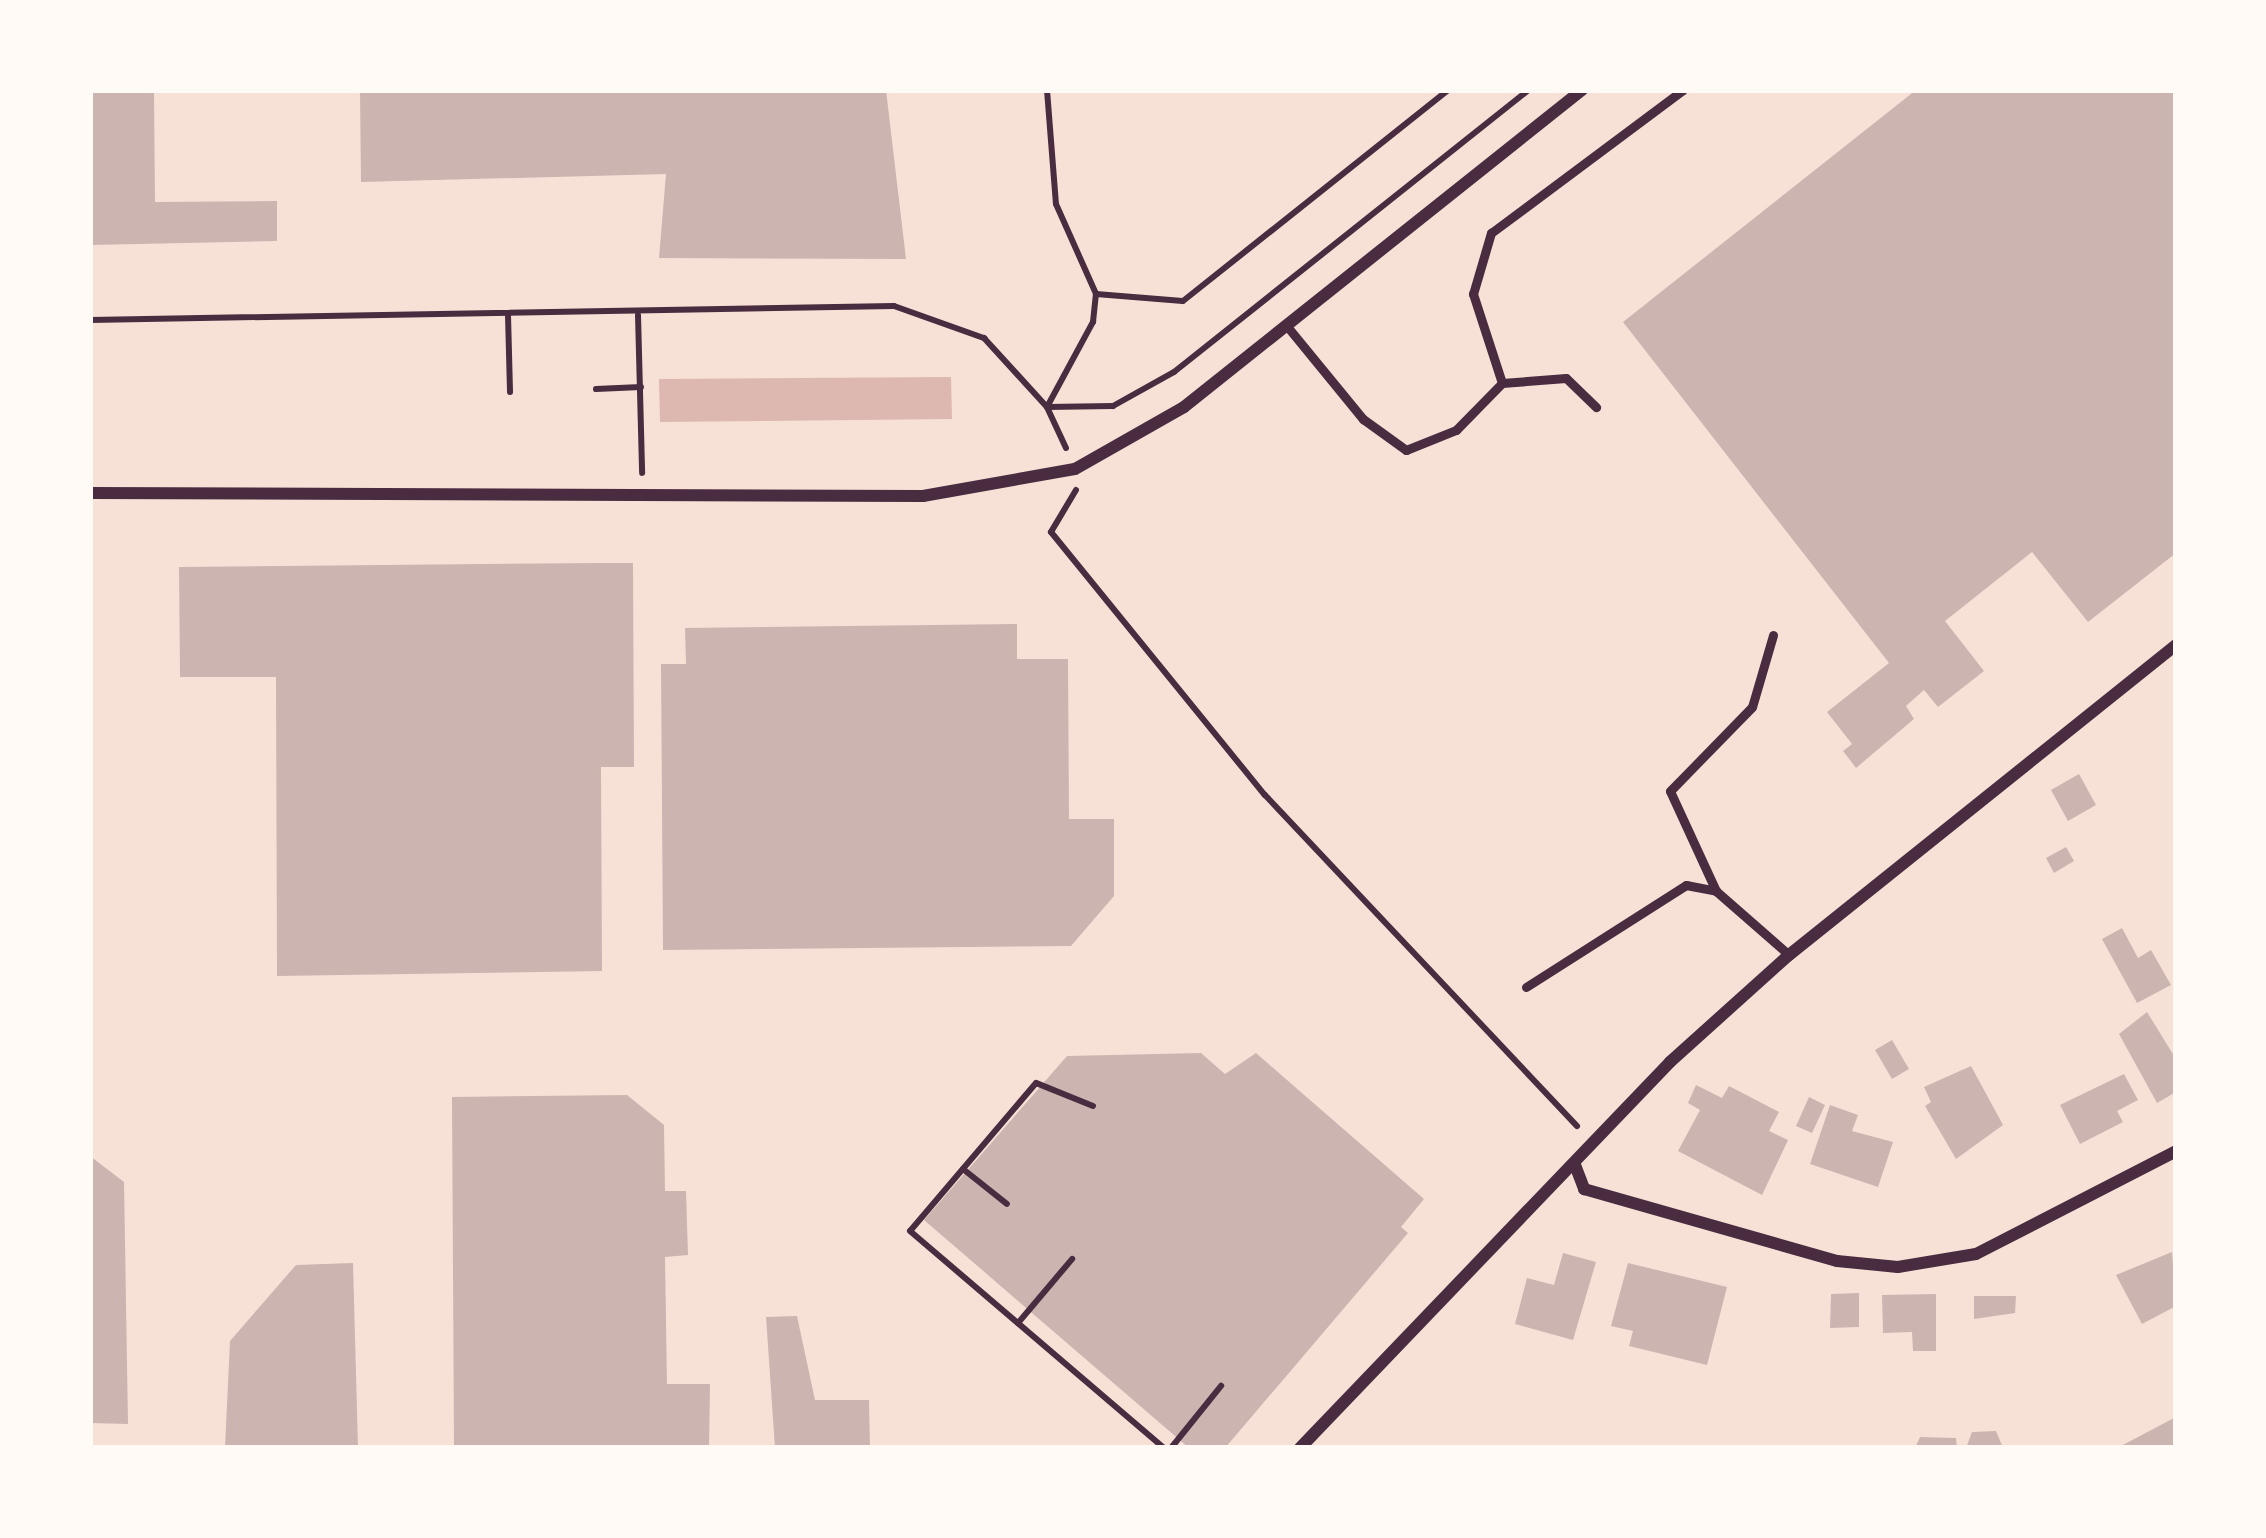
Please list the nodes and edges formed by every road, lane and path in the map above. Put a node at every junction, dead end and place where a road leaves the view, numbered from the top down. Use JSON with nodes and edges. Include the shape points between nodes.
{"nodes":[{"id":1,"x":1047,"y":90,"type":"edge"},
{"id":2,"x":1448,"y":90,"type":"edge"},
{"id":3,"x":1528,"y":90,"type":"edge"},
{"id":4,"x":1582,"y":90,"type":"edge"},
{"id":5,"x":1683,"y":90,"type":"edge"},
{"id":6,"x":1096,"y":294,"type":"junction"},
{"id":7,"x":638,"y":314,"type":"junction"},
{"id":8,"x":508,"y":315,"type":"junction"},
{"id":9,"x":90,"y":320,"type":"edge"},
{"id":10,"x":1286,"y":325,"type":"junction"},
{"id":11,"x":1502,"y":382,"type":"junction"},
{"id":12,"x":641,"y":387,"type":"junction"},
{"id":13,"x":596,"y":389,"type":"dead end"},
{"id":14,"x":510,"y":392,"type":"dead end"},
{"id":15,"x":1047,"y":407,"type":"junction"},
{"id":16,"x":1596,"y":407,"type":"dead end"},
{"id":17,"x":1075,"y":469,"type":"junction"},
{"id":18,"x":643,"y":492,"type":"junction"},
{"id":19,"x":90,"y":493,"type":"edge"},
{"id":20,"x":1773,"y":634,"type":"dead end"},
{"id":21,"x":2176,"y":645,"type":"edge"},
{"id":22,"x":1716,"y":891,"type":"junction"},
{"id":23,"x":1790,"y":955,"type":"junction"},
{"id":24,"x":1526,"y":987,"type":"dead end"},
{"id":25,"x":1093,"y":1106,"type":"dead end"},
{"id":26,"x":1592,"y":1142,"type":"junction"},
{"id":27,"x":2176,"y":1151,"type":"edge"},
{"id":28,"x":1575,"y":1165,"type":"junction"},
{"id":29,"x":962,"y":1169,"type":"junction"},
{"id":30,"x":1007,"y":1204,"type":"dead end"},
{"id":31,"x":1072,"y":1259,"type":"dead end"},
{"id":32,"x":1018,"y":1323,"type":"junction"},
{"id":33,"x":1222,"y":1386,"type":"dead end"},
{"id":34,"x":1167,"y":1448,"type":"edge"},
{"id":35,"x":1300,"y":1448,"type":"edge"}],
"edges":[{"from":1,"to":6,"type":"path","via":[[1056,204]]},
{"from":2,"to":6,"type":"path","via":[[1183,302]]},
{"from":3,"to":15,"type":"path","via":[[1174,372],[1113,406]]},
{"from":4,"to":10,"type":"street"},
{"from":5,"to":11,"type":"lane","via":[[1491,233],[1473,294]]},
{"from":6,"to":15,"type":"path","via":[[1093,322]]},
{"from":7,"to":8,"type":"path"},
{"from":7,"to":12,"type":"path"},
{"from":7,"to":15,"type":"path","via":[[894,306],[984,338]]},
{"from":8,"to":9,"type":"path"},
{"from":8,"to":14,"type":"path"},
{"from":10,"to":11,"type":"lane","via":[[1363,419],[1406,450],[1456,430]]},
{"from":10,"to":17,"type":"street","via":[[1184,406]]},
{"from":11,"to":16,"type":"lane","via":[[1566,378]]},
{"from":12,"to":13,"type":"path"},
{"from":12,"to":18,"type":"path"},
{"from":15,"to":17,"type":"path"},
{"from":17,"to":18,"type":"street","via":[[923,496]]},
{"from":17,"to":26,"type":"path","via":[[1076,498],[1051,532],[1265,795]]},
{"from":18,"to":19,"type":"street"},
{"from":20,"to":22,"type":"lane","via":[[1752,707],[1670,791]]},
{"from":21,"to":23,"type":"street"},
{"from":22,"to":23,"type":"lane"},
{"from":22,"to":24,"type":"lane","via":[[1686,885]]},
{"from":23,"to":26,"type":"street"},
{"from":25,"to":29,"type":"path","via":[[1036,1083]]},
{"from":26,"to":28,"type":"street"},
{"from":27,"to":28,"type":"street","via":[[1976,1255],[1898,1267],[1837,1261],[1584,1189]]},
{"from":28,"to":35,"type":"street","via":[[1488,1245]]},
{"from":29,"to":30,"type":"path"},
{"from":29,"to":32,"type":"path","via":[[910,1231]]},
{"from":31,"to":32,"type":"path"},
{"from":32,"to":34,"type":"path"},
{"from":33,"to":34,"type":"path"}]}
